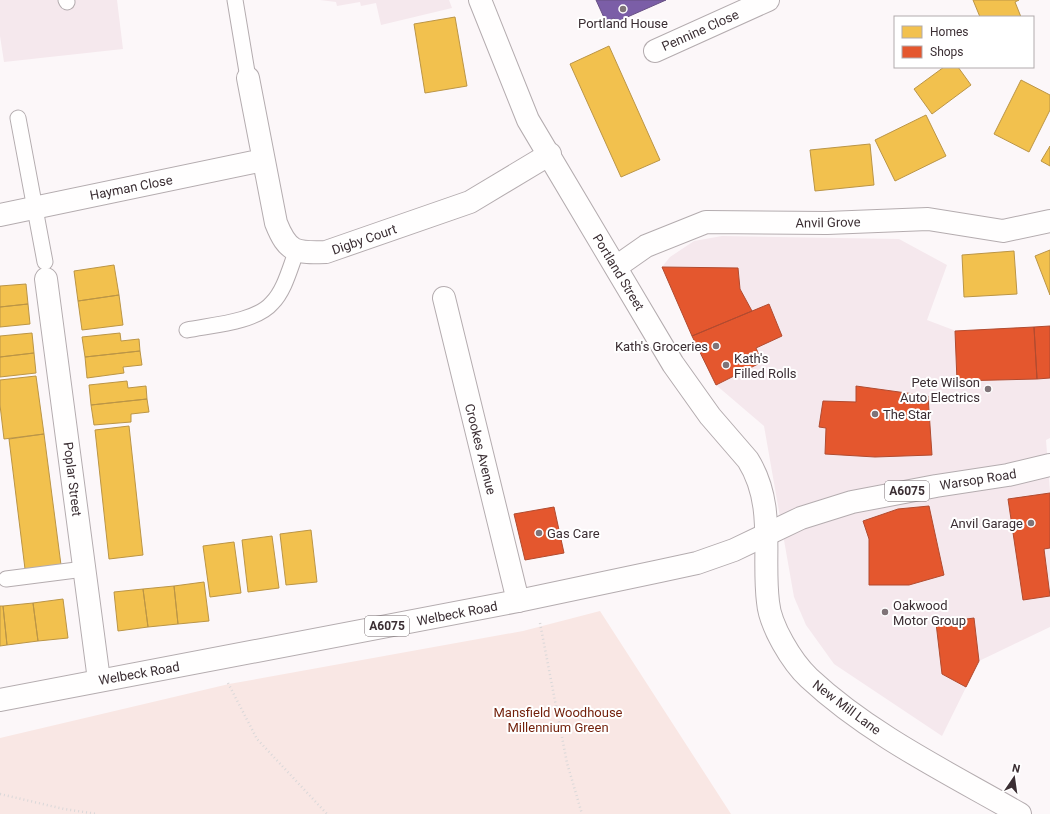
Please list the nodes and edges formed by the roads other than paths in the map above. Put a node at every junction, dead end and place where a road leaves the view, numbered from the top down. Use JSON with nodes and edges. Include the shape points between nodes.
{"nodes":[{"id":1,"x":235,"y":0,"type":"edge"},
{"id":2,"x":480,"y":0,"type":"edge"},
{"id":3,"x":768,"y":0,"type":"edge"},
{"id":4,"x":655,"y":51,"type":"dead end"},
{"id":5,"x":248,"y":78,"type":"joint"},
{"id":6,"x":18,"y":118,"type":"dead end"},
{"id":7,"x":550,"y":154,"type":"junction"},
{"id":8,"x":263,"y":160,"type":"junction"},
{"id":9,"x":35,"y":207,"type":"junction"},
{"id":10,"x":0,"y":215,"type":"edge"},
{"id":11,"x":1050,"y":221,"type":"edge"},
{"id":12,"x":297,"y":250,"type":"junction"},
{"id":13,"x":616,"y":267,"type":"junction"},
{"id":14,"x":45,"y":270,"type":"joint"},
{"id":15,"x":444,"y":298,"type":"dead end"},
{"id":16,"x":187,"y":330,"type":"dead end"},
{"id":17,"x":1050,"y":465,"type":"edge"},
{"id":18,"x":768,"y":534,"type":"junction"},
{"id":19,"x":84,"y":569,"type":"junction"},
{"id":20,"x":6,"y":579,"type":"dead end"},
{"id":21,"x":518,"y":601,"type":"junction"},
{"id":22,"x":99,"y":680,"type":"junction"},
{"id":23,"x":0,"y":700,"type":"edge"},
{"id":24,"x":1020,"y":814,"type":"edge"}],
"edges":[{"from":1,"to":5,"type":"lane"},
{"from":2,"to":7,"type":"street","name":"Portland Street","via":[[528,120]]},
{"from":3,"to":4,"type":"street","name":"Pennine Close"},
{"from":5,"to":8,"type":"street"},
{"from":6,"to":9,"type":"lane"},
{"from":7,"to":12,"type":"street","name":"Digby Court","via":[[470,202],[326,252]]},
{"from":7,"to":13,"type":"street","name":"Portland Street"},
{"from":8,"to":9,"type":"street","name":"Hayman Close"},
{"from":8,"to":12,"type":"street","via":[[276,223],[283,240]]},
{"from":9,"to":10,"type":"street","name":"Hayman Close"},
{"from":9,"to":14,"type":"lane"},
{"from":11,"to":13,"type":"street","name":"Anvil Grove","via":[[1003,231],[928,219],[827,223],[706,222],[646,246]]},
{"from":12,"to":16,"type":"lane","via":[[283,286],[273,303],[260,314]]},
{"from":13,"to":18,"type":"street","name":"Portland Street","via":[[692,393],[756,472],[762,491]]},
{"from":14,"to":19,"type":"street","name":"Poplar Street"},
{"from":15,"to":21,"type":"street","name":"Crookes Avenue"},
{"from":17,"to":18,"type":"street","name":"Warsop Road","number":"A6075","via":[[1008,475],[852,502],[801,518]]},
{"from":18,"to":21,"type":"street","name":"Welbeck Road","number":"A6075","via":[[697,563]]},
{"from":18,"to":24,"type":"street","name":"New Mill Lane","via":[[768,603],[775,626],[799,667],[846,709],[898,743]]},
{"from":19,"to":20,"type":"lane"},
{"from":19,"to":22,"type":"street","name":"Poplar Street"},
{"from":21,"to":22,"type":"street","name":"Welbeck Road","number":"A6075"},
{"from":22,"to":23,"type":"street","name":"Welbeck Road","number":"A6075"}]}
